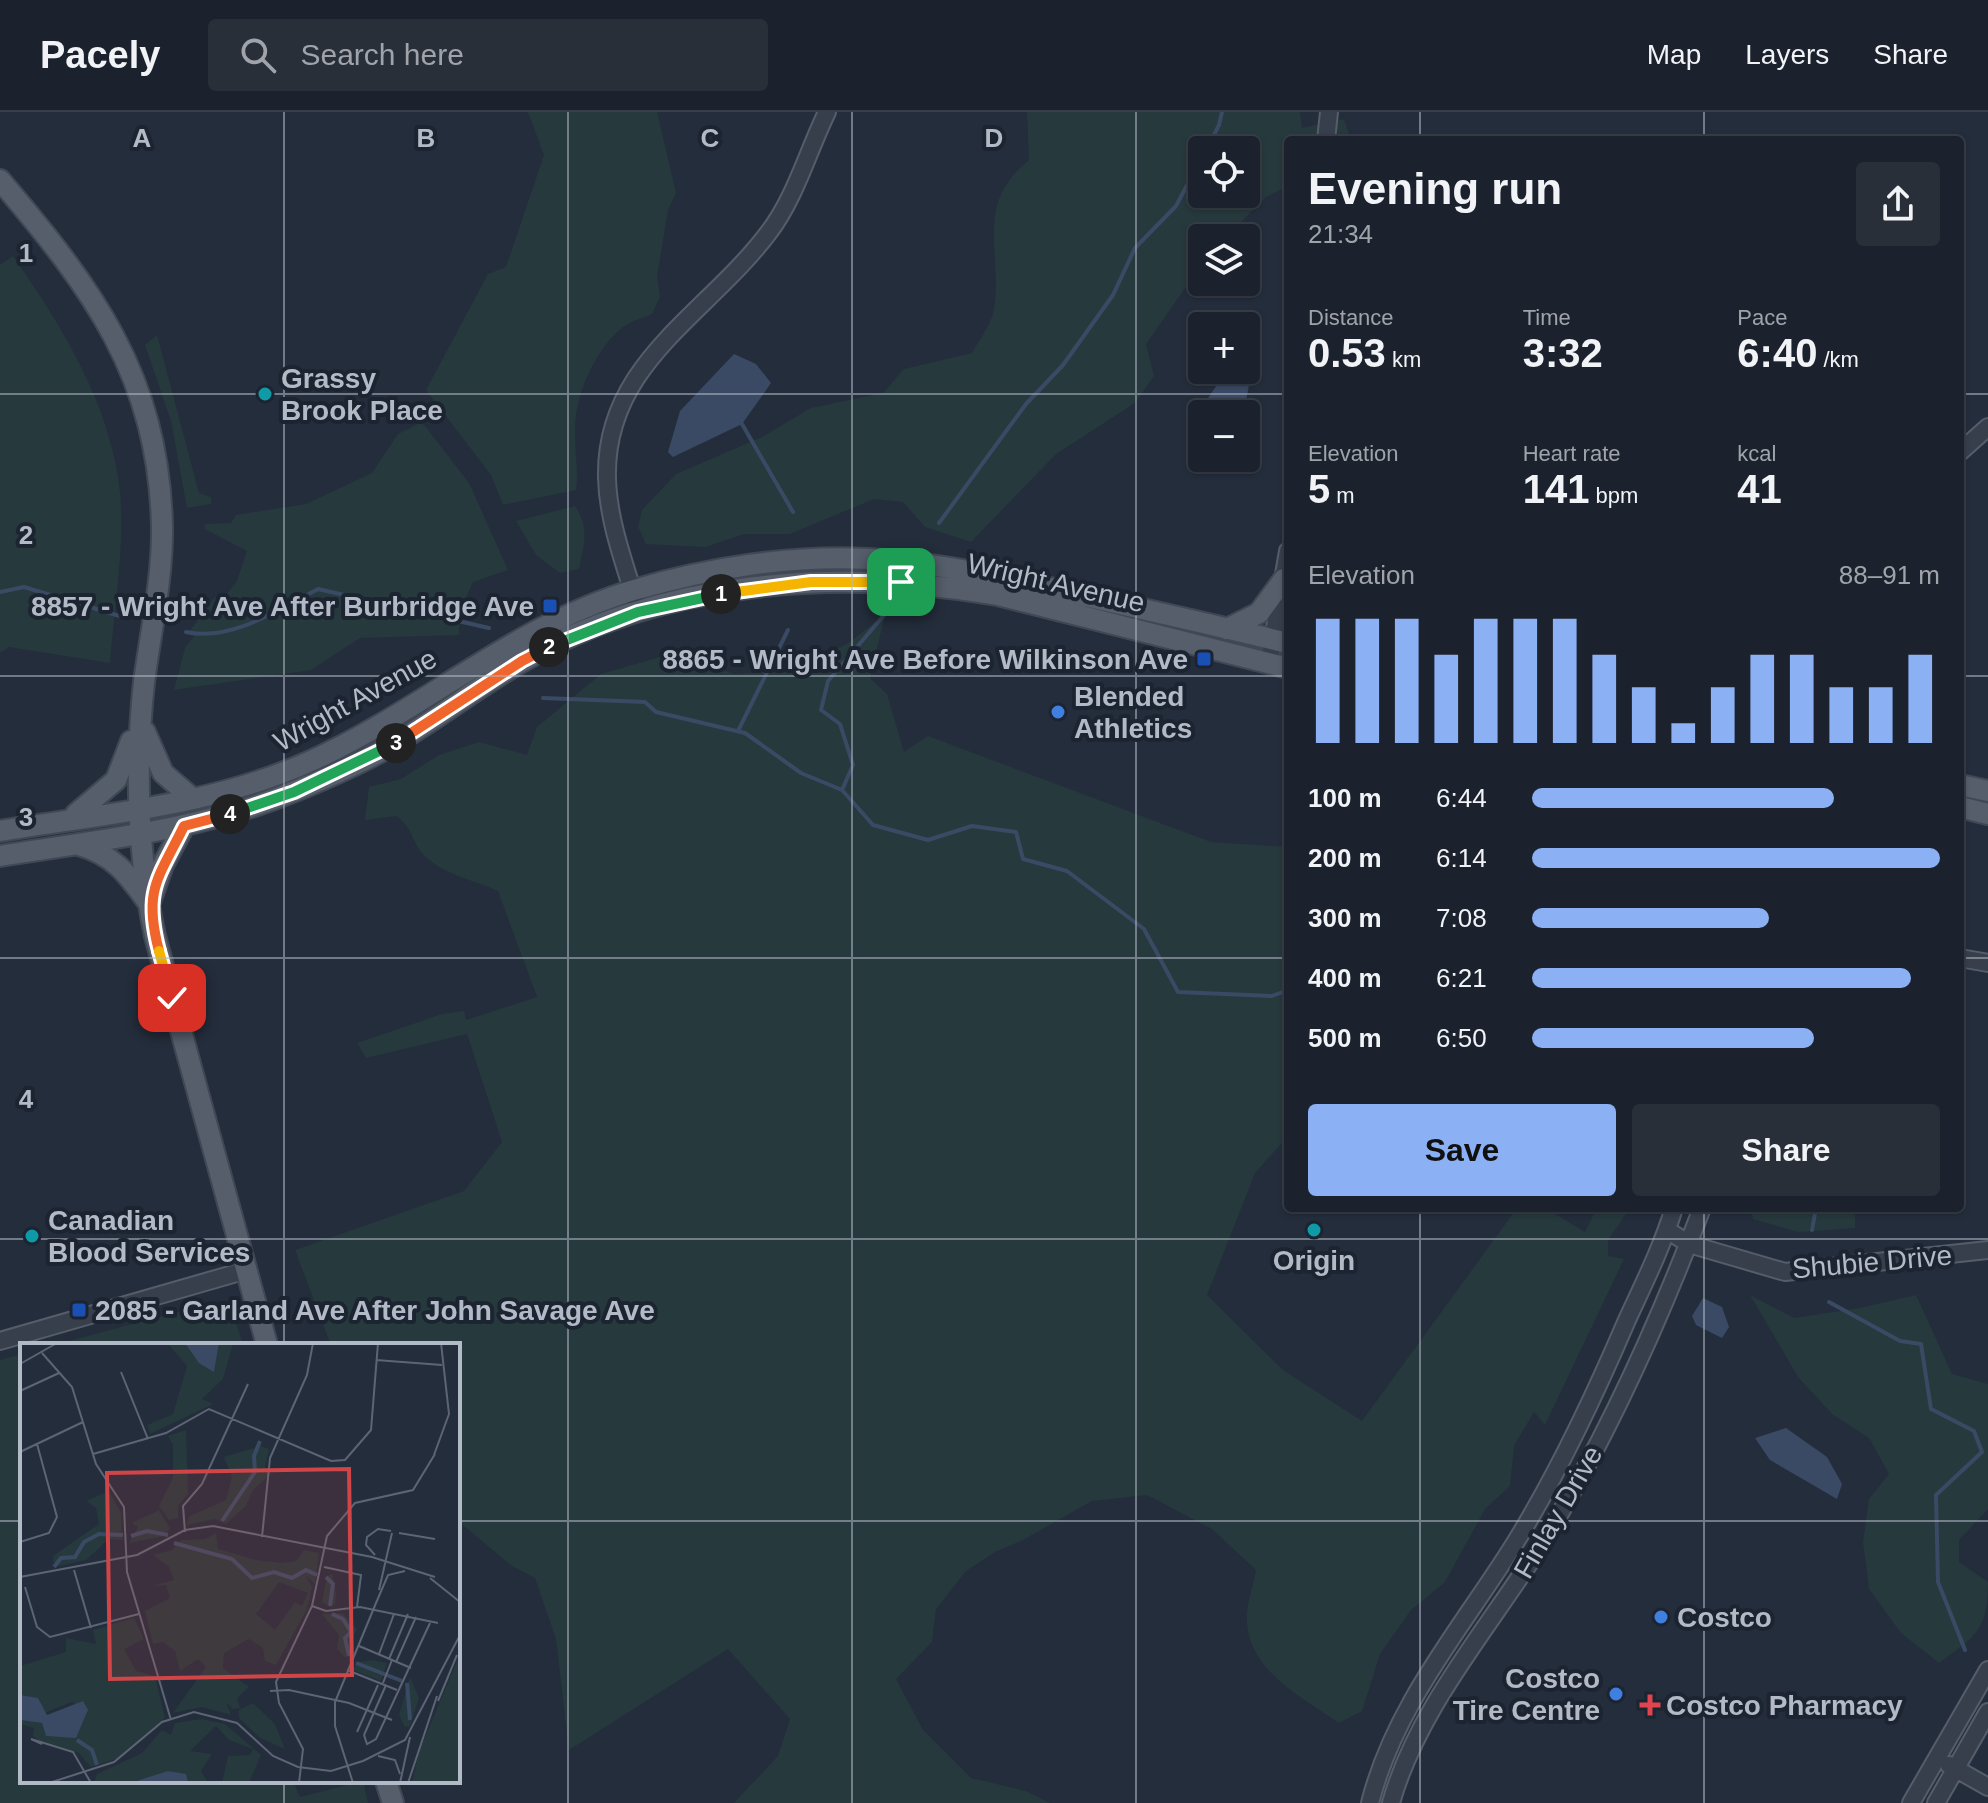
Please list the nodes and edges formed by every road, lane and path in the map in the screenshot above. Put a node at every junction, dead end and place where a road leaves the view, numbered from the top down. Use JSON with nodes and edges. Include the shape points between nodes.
{"nodes":[{"id":1,"x":827,"y":112,"type":"edge"},
{"id":2,"x":1329,"y":112,"type":"edge"},
{"id":3,"x":1326,"y":136,"type":"edge"},
{"id":4,"x":0,"y":180,"type":"edge"},
{"id":5,"x":1988,"y":427,"type":"edge"},
{"id":6,"x":1964,"y":448,"type":"edge"},
{"id":7,"x":1284,"y":589,"type":"edge"},
{"id":8,"x":632,"y":590,"type":"junction"},
{"id":9,"x":1284,"y":609,"type":"edge"},
{"id":10,"x":638,"y":612,"type":"junction"},
{"id":11,"x":1227,"y":629,"type":"junction"},
{"id":12,"x":1281,"y":641,"type":"edge"},
{"id":13,"x":1278,"y":666,"type":"edge"},
{"id":14,"x":143,"y":697,"type":"junction"},
{"id":15,"x":1964,"y":786,"type":"edge"},
{"id":16,"x":1988,"y":791,"type":"edge"},
{"id":17,"x":192,"y":798,"type":"junction"},
{"id":18,"x":1964,"y":808,"type":"edge"},
{"id":19,"x":138,"y":809,"type":"junction"},
{"id":20,"x":1988,"y":814,"type":"edge"},
{"id":21,"x":65,"y":820,"type":"junction"},
{"id":22,"x":184,"y":826,"type":"junction"},
{"id":23,"x":0,"y":831,"type":"edge"},
{"id":24,"x":140,"y":833,"type":"junction"},
{"id":25,"x":75,"y":844,"type":"junction"},
{"id":26,"x":0,"y":856,"type":"edge"},
{"id":27,"x":149,"y":905,"type":"junction"},
{"id":28,"x":1964,"y":959,"type":"edge"},
{"id":29,"x":1988,"y":963,"type":"edge"},
{"id":30,"x":1673,"y":1212,"type":"edge"},
{"id":31,"x":1701,"y":1212,"type":"edge"},
{"id":32,"x":1667,"y":1230,"type":"junction"},
{"id":33,"x":1689,"y":1244,"type":"junction"},
{"id":34,"x":1988,"y":1250,"type":"edge"},
{"id":35,"x":247,"y":1270,"type":"junction"},
{"id":36,"x":0,"y":1341,"type":"edge"},
{"id":37,"x":266,"y":1343,"type":"edge"},
{"id":38,"x":1988,"y":1670,"type":"edge"},
{"id":39,"x":1988,"y":1712,"type":"edge"},
{"id":40,"x":1938,"y":1759,"type":"junction"},
{"id":41,"x":1956,"y":1769,"type":"junction"},
{"id":42,"x":387,"y":1783,"type":"edge"},
{"id":43,"x":1988,"y":1787,"type":"edge"},
{"id":44,"x":393,"y":1803,"type":"edge"},
{"id":45,"x":1370,"y":1803,"type":"edge"},
{"id":46,"x":1391,"y":1803,"type":"edge"},
{"id":47,"x":1911,"y":1803,"type":"edge"},
{"id":48,"x":1936,"y":1803,"type":"edge"}],
"edges":[{"from":1,"to":8,"type":"street","via":[[770,231],[640,369],[624,394],[608,447],[607,480]]},
{"from":2,"to":3,"type":"street"},
{"from":4,"to":14,"type":"main road","via":[[91,293],[121,350],[144,412],[162,523]]},
{"from":5,"to":6,"type":"street"},
{"from":7,"to":11,"type":"main road","via":[[1259,613]]},
{"from":8,"to":10,"type":"street"},
{"from":8,"to":11,"type":"main road","name":"Wright Avenue","via":[[755,565],[879,560],[975,571]]},
{"from":8,"to":17,"type":"main road","name":"Wright Avenue","via":[[517,640],[313,760],[235,790]]},
{"from":9,"to":12,"type":"street"},
{"from":10,"to":13,"type":"main road","name":"Wright Avenue","via":[[753,588],[901,582],[998,595]]},
{"from":10,"to":22,"type":"main road","name":"Wright Avenue","via":[[522,661],[387,748],[338,773],[268,802]]},
{"from":11,"to":12,"type":"main road","name":"Wright Avenue"},
{"from":12,"to":13,"type":"street"},
{"from":14,"to":17,"type":"main road","via":[[145,730],[156,762]]},
{"from":14,"to":19,"type":"main road"},
{"from":14,"to":21,"type":"main road","via":[[116,780],[87,808]]},
{"from":15,"to":16,"type":"main road"},
{"from":17,"to":19,"type":"main road","name":"Wright Avenue"},
{"from":18,"to":20,"type":"main road"},
{"from":19,"to":21,"type":"main road","name":"Wright Avenue"},
{"from":19,"to":24,"type":"main road"},
{"from":21,"to":23,"type":"main road","name":"Wright Avenue"},
{"from":22,"to":24,"type":"main road","name":"Wright Avenue"},
{"from":22,"to":27,"type":"main road"},
{"from":24,"to":25,"type":"main road","name":"Wright Avenue"},
{"from":24,"to":27,"type":"main road"},
{"from":25,"to":26,"type":"main road","name":"Wright Avenue"},
{"from":25,"to":27,"type":"main road","via":[[103,852],[125,870]]},
{"from":27,"to":35,"type":"main road"},
{"from":28,"to":29,"type":"street"},
{"from":30,"to":32,"type":"street","name":"Finlay Drive"},
{"from":31,"to":33,"type":"street","name":"Finlay Drive"},
{"from":32,"to":33,"type":"street","name":"Shubie Drive"},
{"from":32,"to":45,"type":"street","name":"Finlay Drive","via":[[1554,1477],[1413,1698]]},
{"from":33,"to":34,"type":"street","name":"Shubie Drive","via":[[1785,1272]]},
{"from":33,"to":46,"type":"street","name":"Finlay Drive","via":[[1583,1472],[1421,1729]]},
{"from":35,"to":36,"type":"street"},
{"from":35,"to":37,"type":"main road"},
{"from":38,"to":40,"type":"street"},
{"from":39,"to":41,"type":"street"},
{"from":40,"to":41,"type":"street"},
{"from":40,"to":47,"type":"street"},
{"from":41,"to":43,"type":"street"},
{"from":41,"to":48,"type":"street"},
{"from":42,"to":44,"type":"main road"}]}
